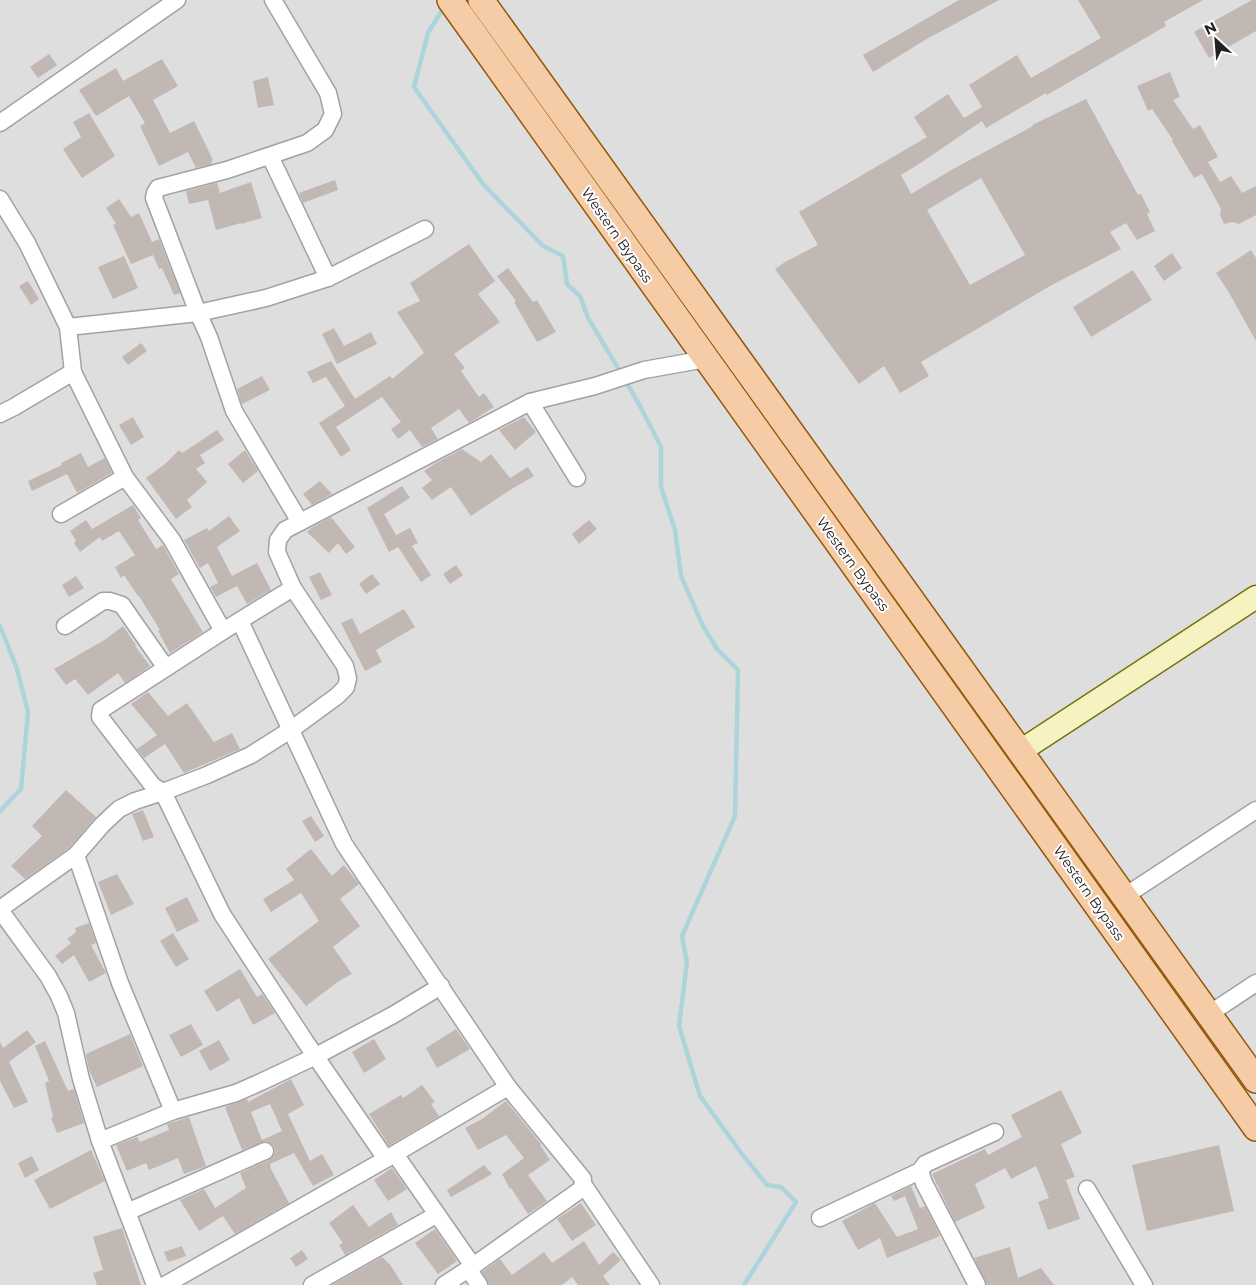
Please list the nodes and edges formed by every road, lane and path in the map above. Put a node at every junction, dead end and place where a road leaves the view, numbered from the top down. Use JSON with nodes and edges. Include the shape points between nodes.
{"nodes":[{"id":1,"x":177,"y":0,"type":"edge"},
{"id":2,"x":273,"y":0,"type":"edge"},
{"id":3,"x":482,"y":0,"type":"edge"},
{"id":4,"x":454,"y":6,"type":"edge"},
{"id":5,"x":0,"y":122,"type":"edge"},
{"id":6,"x":270,"y":156,"type":"junction"},
{"id":7,"x":2,"y":205,"type":"edge"},
{"id":8,"x":425,"y":229,"type":"dead end"},
{"id":9,"x":328,"y":278,"type":"junction"},
{"id":10,"x":198,"y":313,"type":"junction"},
{"id":11,"x":68,"y":327,"type":"junction"},
{"id":12,"x":706,"y":359,"type":"junction"},
{"id":13,"x":74,"y":372,"type":"junction"},
{"id":14,"x":530,"y":402,"type":"junction"},
{"id":15,"x":0,"y":414,"type":"edge"},
{"id":16,"x":126,"y":476,"type":"junction"},
{"id":17,"x":577,"y":478,"type":"dead end"},
{"id":18,"x":61,"y":514,"type":"dead end"},
{"id":19,"x":300,"y":522,"type":"junction"},
{"id":20,"x":293,"y":588,"type":"junction"},
{"id":21,"x":1256,"y":597,"type":"edge"},
{"id":22,"x":240,"y":621,"type":"junction"},
{"id":23,"x":65,"y":626,"type":"dead end"},
{"id":24,"x":223,"y":631,"type":"junction"},
{"id":25,"x":166,"y":668,"type":"junction"},
{"id":26,"x":292,"y":729,"type":"junction"},
{"id":27,"x":1019,"y":752,"type":"junction"},
{"id":28,"x":163,"y":792,"type":"junction"},
{"id":29,"x":1256,"y":810,"type":"edge"},
{"id":30,"x":76,"y":855,"type":"junction"},
{"id":31,"x":1125,"y":896,"type":"junction"},
{"id":32,"x":0,"y":909,"type":"edge"},
{"id":33,"x":1256,"y":983,"type":"edge"},
{"id":34,"x":441,"y":986,"type":"junction"},
{"id":35,"x":1209,"y":1014,"type":"junction"},
{"id":36,"x":316,"y":1056,"type":"junction"},
{"id":37,"x":1256,"y":1080,"type":"edge"},
{"id":38,"x":508,"y":1087,"type":"junction"},
{"id":39,"x":173,"y":1111,"type":"junction"},
{"id":40,"x":1256,"y":1128,"type":"edge"},
{"id":41,"x":994,"y":1132,"type":"dead end"},
{"id":42,"x":100,"y":1141,"type":"junction"},
{"id":43,"x":265,"y":1151,"type":"dead end"},
{"id":44,"x":390,"y":1156,"type":"junction"},
{"id":45,"x":920,"y":1171,"type":"junction"},
{"id":46,"x":582,"y":1184,"type":"junction"},
{"id":47,"x":1087,"y":1189,"type":"dead end"},
{"id":48,"x":127,"y":1212,"type":"junction"},
{"id":49,"x":436,"y":1214,"type":"junction"},
{"id":50,"x":820,"y":1218,"type":"dead end"},
{"id":51,"x":471,"y":1268,"type":"junction"},
{"id":52,"x":155,"y":1285,"type":"edge"},
{"id":53,"x":165,"y":1285,"type":"edge"},
{"id":54,"x":312,"y":1285,"type":"edge"},
{"id":55,"x":444,"y":1285,"type":"edge"},
{"id":56,"x":479,"y":1285,"type":"edge"},
{"id":57,"x":651,"y":1285,"type":"edge"},
{"id":58,"x":977,"y":1285,"type":"edge"},
{"id":59,"x":1144,"y":1285,"type":"edge"}],
"edges":[{"from":1,"to":5,"type":"street"},
{"from":2,"to":6,"type":"street","via":[[328,93],[333,114],[325,130],[307,143]]},
{"from":3,"to":27,"type":"main road","name":"Western Bypass"},
{"from":4,"to":12,"type":"main road","name":"Western Bypass"},
{"from":6,"to":9,"type":"street"},
{"from":6,"to":10,"type":"street","via":[[158,188],[155,193],[154,198]]},
{"from":7,"to":11,"type":"street","via":[[30,250]]},
{"from":8,"to":9,"type":"street"},
{"from":9,"to":10,"type":"street","via":[[266,298]]},
{"from":10,"to":11,"type":"street"},
{"from":10,"to":19,"type":"street","via":[[234,411]]},
{"from":11,"to":13,"type":"street"},
{"from":12,"to":14,"type":"street","via":[[644,370]]},
{"from":12,"to":40,"type":"main road","name":"Western Bypass"},
{"from":13,"to":15,"type":"street"},
{"from":13,"to":16,"type":"street"},
{"from":14,"to":17,"type":"street"},
{"from":14,"to":19,"type":"street"},
{"from":16,"to":18,"type":"street"},
{"from":16,"to":24,"type":"street","via":[[172,540]]},
{"from":19,"to":20,"type":"street","via":[[285,530],[278,540],[276,552]]},
{"from":20,"to":22,"type":"street"},
{"from":20,"to":26,"type":"street","via":[[346,666],[348,678],[346,687],[337,696]]},
{"from":21,"to":27,"type":"street"},
{"from":22,"to":24,"type":"street"},
{"from":22,"to":26,"type":"street"},
{"from":23,"to":25,"type":"street","via":[[103,601],[110,601],[122,606]]},
{"from":24,"to":25,"type":"street"},
{"from":25,"to":28,"type":"street","via":[[100,710],[100,717],[154,786]]},
{"from":26,"to":28,"type":"street","via":[[251,755]]},
{"from":26,"to":34,"type":"street","via":[[344,844]]},
{"from":27,"to":31,"type":"main road","name":"Western Bypass"},
{"from":28,"to":30,"type":"street","via":[[119,809]]},
{"from":28,"to":36,"type":"street","via":[[222,914]]},
{"from":29,"to":31,"type":"street"},
{"from":30,"to":32,"type":"street"},
{"from":30,"to":39,"type":"street","via":[[120,983]]},
{"from":31,"to":35,"type":"main road","name":"Western Bypass"},
{"from":32,"to":42,"type":"street","via":[[59,996]]},
{"from":33,"to":35,"type":"street"},
{"from":34,"to":36,"type":"street"},
{"from":34,"to":38,"type":"street"},
{"from":35,"to":37,"type":"main road","name":"Western Bypass"},
{"from":36,"to":39,"type":"street","via":[[236,1093]]},
{"from":36,"to":44,"type":"street"},
{"from":38,"to":44,"type":"street"},
{"from":38,"to":46,"type":"street","via":[[583,1179]]},
{"from":39,"to":42,"type":"street"},
{"from":41,"to":45,"type":"street","via":[[926,1164]]},
{"from":42,"to":48,"type":"street"},
{"from":43,"to":48,"type":"street"},
{"from":44,"to":49,"type":"street"},
{"from":44,"to":53,"type":"street"},
{"from":45,"to":50,"type":"street"},
{"from":45,"to":58,"type":"street"},
{"from":46,"to":51,"type":"street","via":[[580,1190]]},
{"from":46,"to":57,"type":"street"},
{"from":47,"to":59,"type":"street"},
{"from":48,"to":52,"type":"street"},
{"from":49,"to":51,"type":"street"},
{"from":49,"to":54,"type":"street"},
{"from":51,"to":55,"type":"street"},
{"from":51,"to":56,"type":"street"}]}
